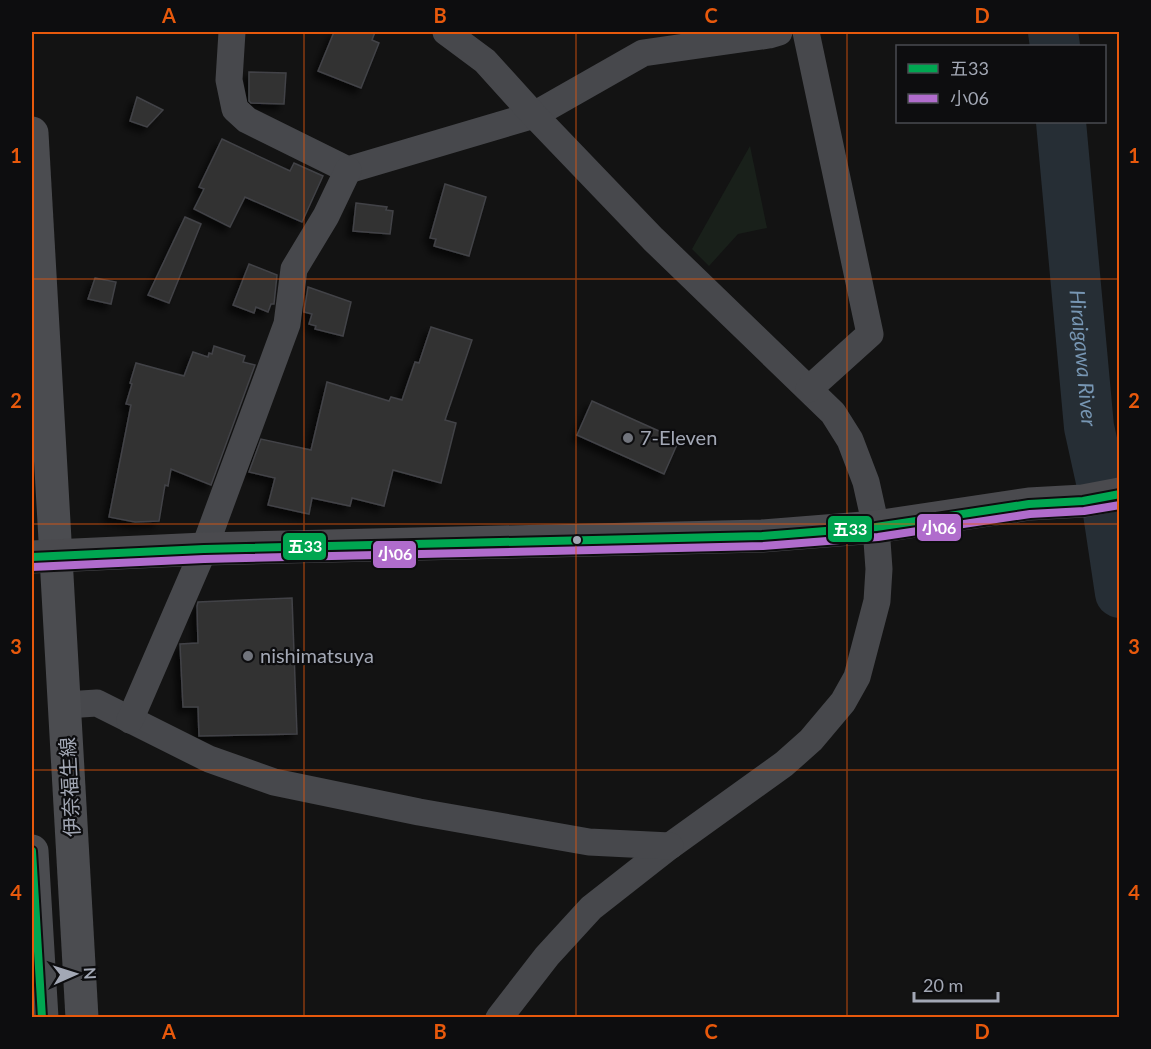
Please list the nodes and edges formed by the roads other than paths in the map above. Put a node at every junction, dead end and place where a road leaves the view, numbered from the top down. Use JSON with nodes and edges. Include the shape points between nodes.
{"nodes":[{"id":1,"x":232,"y":32,"type":"edge"},
{"id":2,"x":446,"y":32,"type":"edge"},
{"id":3,"x":779,"y":32,"type":"edge"},
{"id":4,"x":806,"y":32,"type":"edge"},
{"id":5,"x":534,"y":116,"type":"junction"},
{"id":6,"x":32,"y":133,"type":"edge"},
{"id":7,"x":348,"y":170,"type":"junction"},
{"id":8,"x":809,"y":389,"type":"junction"},
{"id":9,"x":1119,"y":495,"type":"edge"},
{"id":10,"x":876,"y":527,"type":"junction"},
{"id":11,"x":204,"y":549,"type":"junction"},
{"id":12,"x":44,"y":556,"type":"edge"},
{"id":13,"x":65,"y":705,"type":"junction"},
{"id":14,"x":130,"y":720,"type":"junction"},
{"id":15,"x":670,"y":846,"type":"junction"},
{"id":16,"x":32,"y":851,"type":"edge"},
{"id":17,"x":42,"y":1017,"type":"edge"},
{"id":18,"x":82,"y":1017,"type":"edge"},
{"id":19,"x":499,"y":1017,"type":"edge"}],
"edges":[{"from":1,"to":7,"type":"street","via":[[229,80],[235,109],[247,120]]},
{"from":2,"to":5,"type":"street","via":[[485,61]]},
{"from":3,"to":5,"type":"street","via":[[643,53]]},
{"from":4,"to":8,"type":"street","via":[[870,334]]},
{"from":5,"to":7,"type":"street"},
{"from":5,"to":8,"type":"street","via":[[653,239]]},
{"from":6,"to":12,"type":"main road","name":"伊奈福生線"},
{"from":7,"to":11,"type":"street","via":[[294,269],[287,324]]},
{"from":8,"to":10,"type":"street","via":[[833,413],[850,440],[866,482]]},
{"from":9,"to":10,"type":"highway"},
{"from":10,"to":11,"type":"highway","via":[[762,536]]},
{"from":10,"to":15,"type":"street","via":[[877,601],[857,677],[843,702],[791,758]]},
{"from":11,"to":12,"type":"highway"},
{"from":11,"to":14,"type":"street"},
{"from":12,"to":13,"type":"main road","name":"伊奈福生線"},
{"from":13,"to":14,"type":"street","via":[[97,703]]},
{"from":13,"to":18,"type":"main road","name":"伊奈福生線"},
{"from":14,"to":15,"type":"street","via":[[209,759],[274,782],[589,842]]},
{"from":15,"to":19,"type":"street","via":[[591,908]]},
{"from":16,"to":17,"type":"main road"}]}
